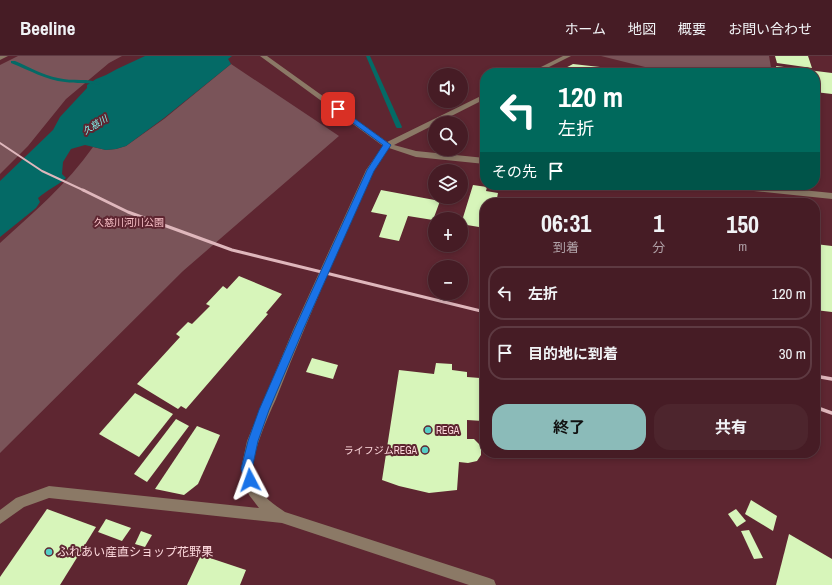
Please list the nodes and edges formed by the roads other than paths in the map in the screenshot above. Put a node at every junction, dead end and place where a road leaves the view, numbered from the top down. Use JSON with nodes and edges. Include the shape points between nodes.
{"nodes":[{"id":1,"x":5,"y":56,"type":"edge"},
{"id":2,"x":263,"y":56,"type":"edge"},
{"id":3,"x":568,"y":56,"type":"edge"},
{"id":4,"x":0,"y":58,"type":"edge"},
{"id":5,"x":543,"y":68,"type":"edge"},
{"id":6,"x":480,"y":98,"type":"edge"},
{"id":7,"x":387,"y":145,"type":"junction"},
{"id":8,"x":480,"y":160,"type":"edge"},
{"id":9,"x":773,"y":190,"type":"edge"},
{"id":10,"x":832,"y":196,"type":"edge"},
{"id":11,"x":282,"y":517,"type":"junction"},
{"id":12,"x":0,"y":518,"type":"edge"},
{"id":13,"x":489,"y":585,"type":"edge"}],
"edges":[{"from":1,"to":4,"type":"street"},
{"from":2,"to":7,"type":"street"},
{"from":3,"to":5,"type":"street"},
{"from":6,"to":7,"type":"street"},
{"from":7,"to":8,"type":"street","via":[[416,154]]},
{"from":7,"to":11,"type":"street","via":[[370,170],[298,330],[253,441],[247,469],[253,492],[261,502]]},
{"from":9,"to":10,"type":"street"},
{"from":11,"to":12,"type":"street","via":[[49,492],[20,502]]},
{"from":11,"to":13,"type":"street"}]}
